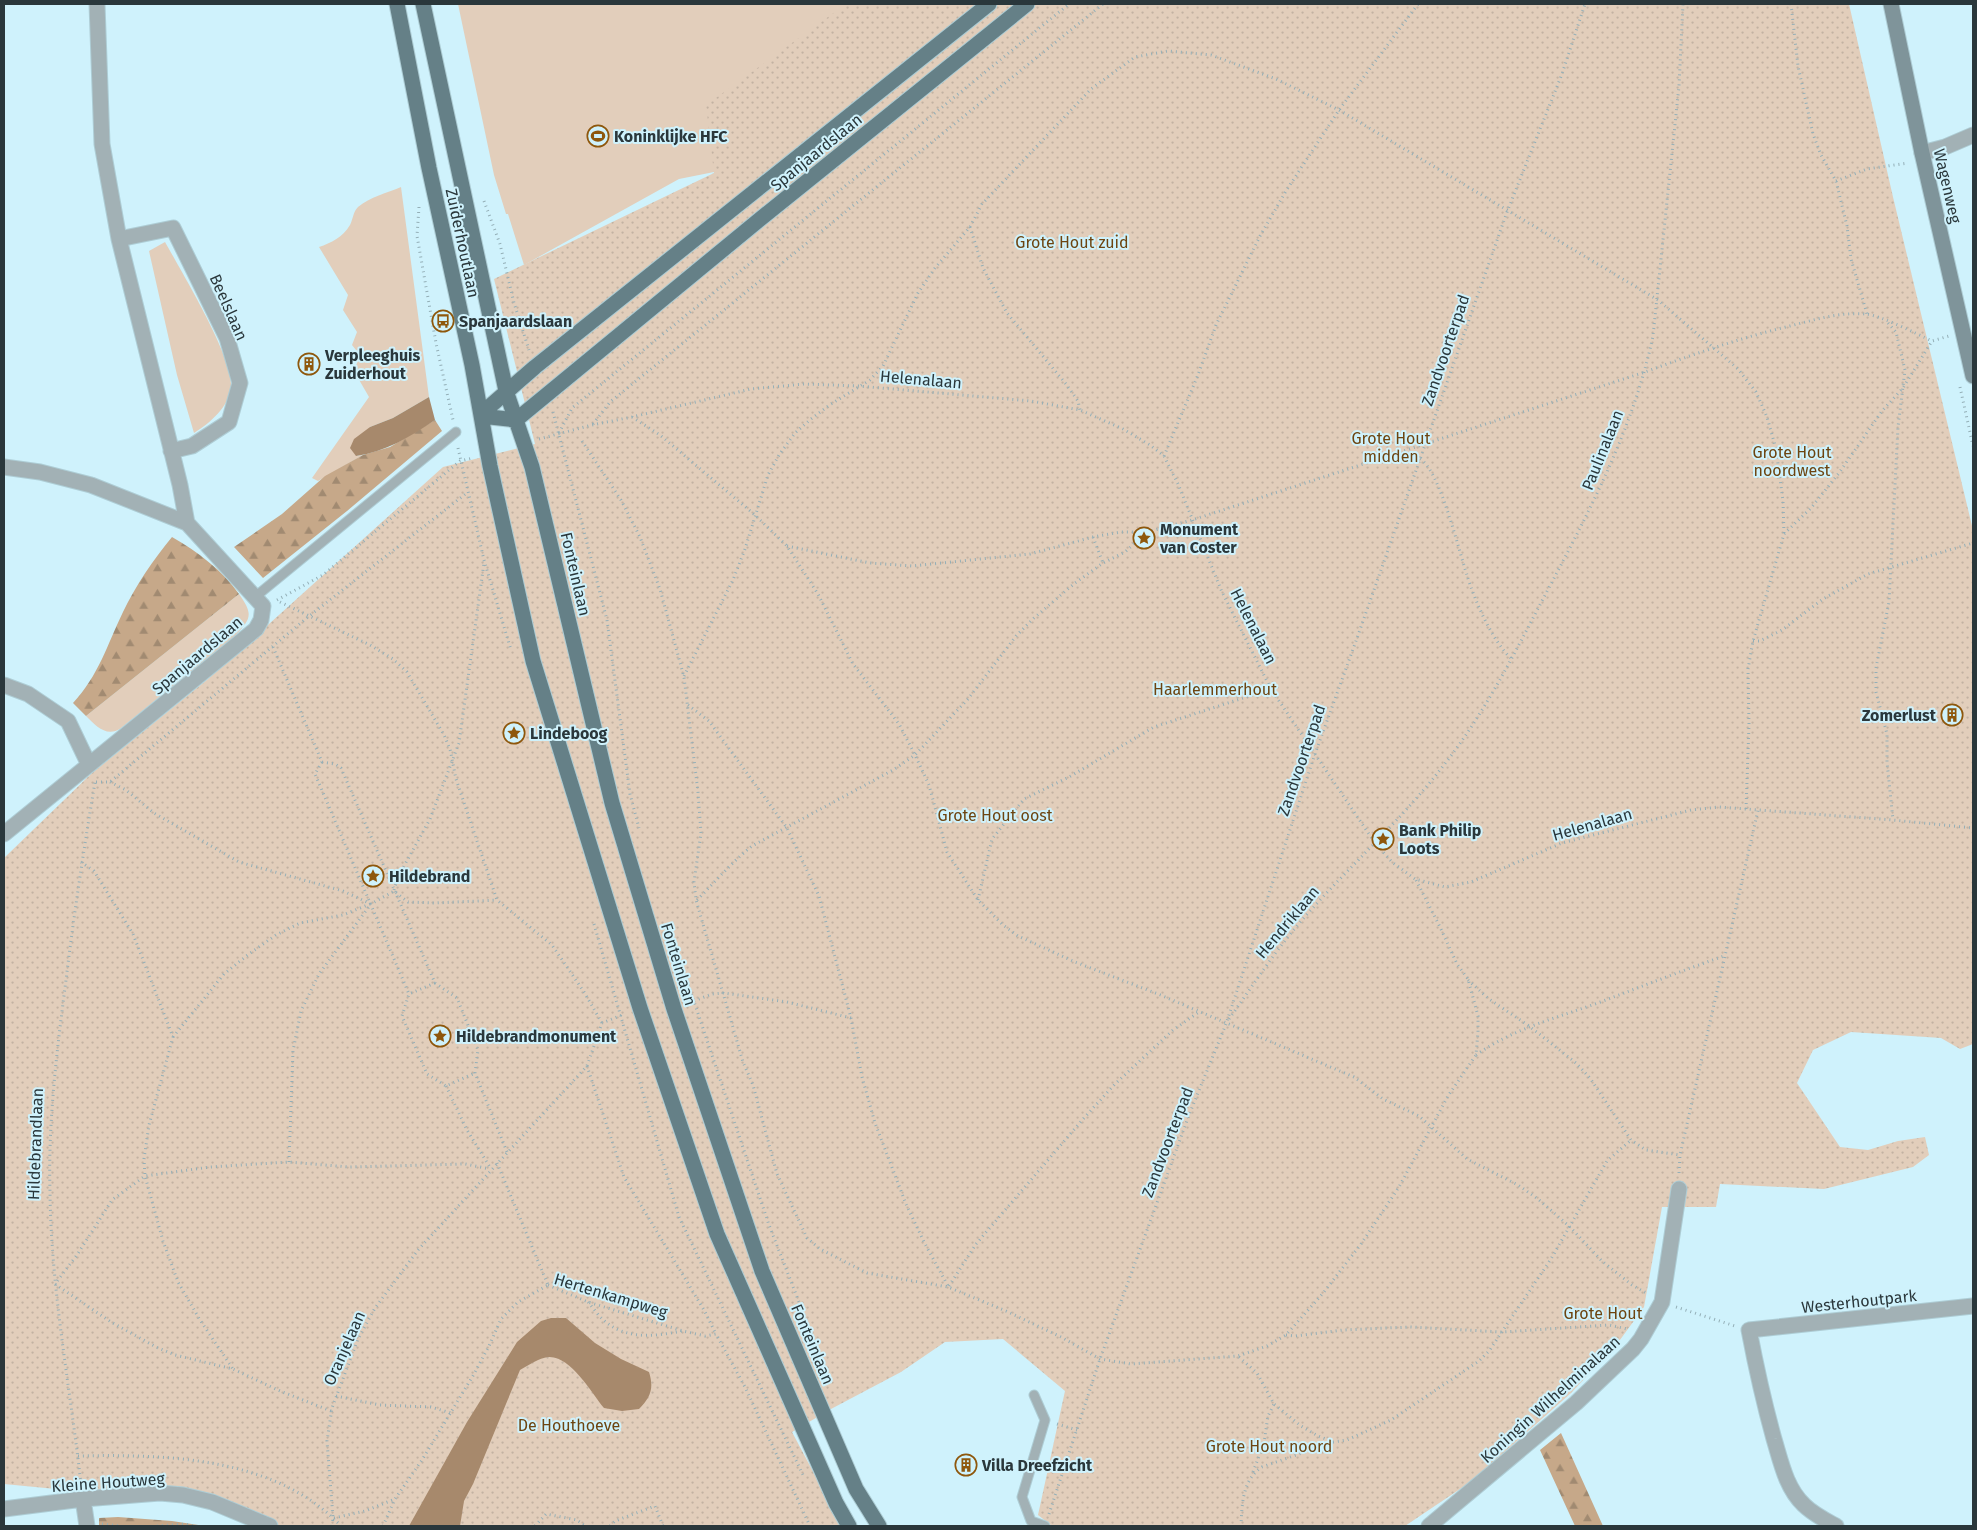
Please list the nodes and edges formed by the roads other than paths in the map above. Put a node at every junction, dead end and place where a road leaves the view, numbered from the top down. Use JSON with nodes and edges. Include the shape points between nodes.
{"nodes":[{"id":1,"x":97,"y":4,"type":"edge"},
{"id":2,"x":397,"y":4,"type":"edge"},
{"id":3,"x":423,"y":4,"type":"edge"},
{"id":4,"x":989,"y":4,"type":"edge"},
{"id":5,"x":1027,"y":4,"type":"edge"},
{"id":6,"x":1891,"y":4,"type":"edge"},
{"id":7,"x":1973,"y":135,"type":"edge"},
{"id":8,"x":1917,"y":158,"type":"junction"},
{"id":9,"x":119,"y":239,"type":"junction"},
{"id":10,"x":1973,"y":376,"type":"edge"},
{"id":11,"x":506,"y":391,"type":"junction"},
{"id":12,"x":481,"y":415,"type":"junction"},
{"id":13,"x":516,"y":420,"type":"junction"},
{"id":14,"x":456,"y":432,"type":"road end"},
{"id":15,"x":171,"y":450,"type":"junction"},
{"id":16,"x":4,"y":467,"type":"edge"},
{"id":17,"x":187,"y":523,"type":"junction"},
{"id":18,"x":265,"y":601,"type":"junction"},
{"id":19,"x":4,"y":685,"type":"edge"},
{"id":20,"x":89,"y":765,"type":"junction"},
{"id":21,"x":4,"y":834,"type":"edge"},
{"id":22,"x":1679,"y":1190,"type":"road end"},
{"id":23,"x":1973,"y":1306,"type":"edge"},
{"id":24,"x":1034,"y":1395,"type":"dead end"},
{"id":25,"x":83,"y":1499,"type":"junction"},
{"id":26,"x":4,"y":1509,"type":"edge"},
{"id":27,"x":1027,"y":1509,"type":"junction"},
{"id":28,"x":1018,"y":1513,"type":"dead end"},
{"id":29,"x":87,"y":1526,"type":"edge"},
{"id":30,"x":270,"y":1526,"type":"edge"},
{"id":31,"x":850,"y":1526,"type":"edge"},
{"id":32,"x":879,"y":1526,"type":"edge"},
{"id":33,"x":1045,"y":1526,"type":"edge"},
{"id":34,"x":1429,"y":1526,"type":"edge"},
{"id":35,"x":1836,"y":1526,"type":"edge"}],
"edges":[{"from":1,"to":9,"type":"street","via":[[102,144]]},
{"from":2,"to":12,"type":"main road","name":"Zuiderhoutlaan"},
{"from":3,"to":11,"type":"main road","name":"Zuiderhoutlaan"},
{"from":4,"to":11,"type":"main road","name":"Spanjaardslaan"},
{"from":5,"to":13,"type":"main road","name":"Spanjaardslaan"},
{"from":6,"to":8,"type":"street","name":"Wagenweg"},
{"from":7,"to":8,"type":"street"},
{"from":8,"to":10,"type":"street","name":"Wagenweg"},
{"from":9,"to":15,"type":"street"},
{"from":9,"to":15,"type":"street","name":"Beelslaan","via":[[173,228],[227,338],[240,383],[229,422],[192,446]]},
{"from":11,"to":12,"type":"main road","name":"Spanjaardslaan"},
{"from":11,"to":13,"type":"main road","name":"Fonteinlaan"},
{"from":12,"to":13,"type":"main road"},
{"from":12,"to":31,"type":"main road","via":[[533,661],[640,1008],[718,1234],[836,1503]]},
{"from":13,"to":32,"type":"main road","name":"Fonteinlaan","via":[[532,468],[612,803],[674,1009],[762,1271],[856,1489]]},
{"from":14,"to":18,"type":"lane"},
{"from":15,"to":17,"type":"street"},
{"from":16,"to":17,"type":"street","via":[[40,472],[91,486]]},
{"from":17,"to":18,"type":"street"},
{"from":18,"to":20,"type":"street","name":"Spanjaardslaan","via":[[262,620],[256,629]]},
{"from":19,"to":20,"type":"street","via":[[28,694],[68,721]]},
{"from":20,"to":21,"type":"street","name":"Spanjaardslaan"},
{"from":22,"to":34,"type":"street","name":"Koningin Wilhelminalaan","via":[[1662,1302],[1645,1334],[1576,1403]]},
{"from":23,"to":35,"type":"street","name":"Westerhoutpark","via":[[1749,1330],[1760,1390],[1783,1471],[1803,1504]]},
{"from":24,"to":27,"type":"lane","via":[[1044,1420],[1022,1497]]},
{"from":25,"to":26,"type":"street","name":"Kleine Houtweg"},
{"from":25,"to":29,"type":"street"},
{"from":25,"to":30,"type":"street","name":"Kleine Houtweg","via":[[160,1493],[183,1495],[212,1502]]},
{"from":27,"to":28,"type":"lane"},
{"from":27,"to":33,"type":"lane","via":[[1031,1521]]}]}
